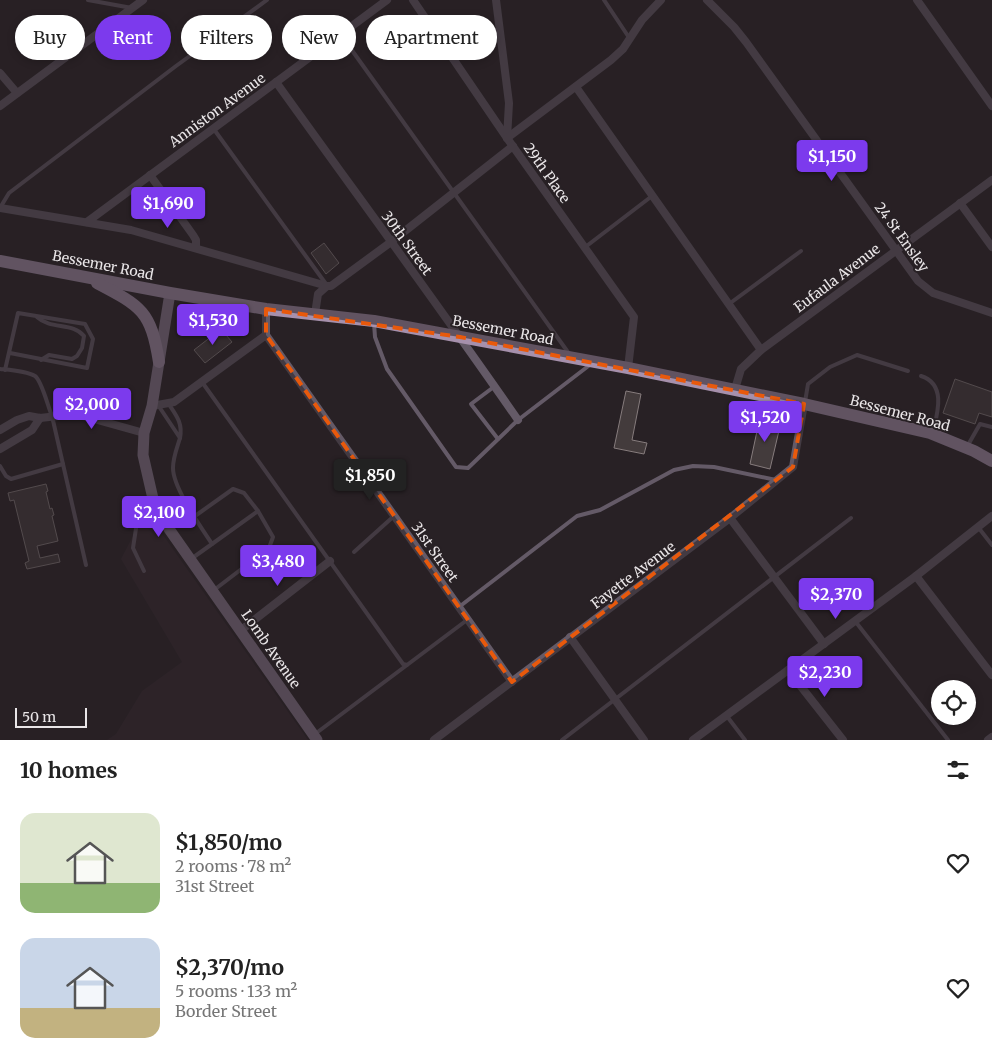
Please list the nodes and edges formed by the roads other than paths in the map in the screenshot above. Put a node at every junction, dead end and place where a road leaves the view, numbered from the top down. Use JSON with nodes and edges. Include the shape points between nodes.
{"nodes":[{"id":1,"x":88,"y":0,"type":"edge"},
{"id":2,"x":143,"y":0,"type":"edge"},
{"id":3,"x":267,"y":0,"type":"edge"},
{"id":4,"x":387,"y":0,"type":"edge"},
{"id":5,"x":413,"y":0,"type":"edge"},
{"id":6,"x":496,"y":0,"type":"edge"},
{"id":7,"x":604,"y":0,"type":"edge"},
{"id":8,"x":661,"y":0,"type":"edge"},
{"id":9,"x":707,"y":0,"type":"edge"},
{"id":10,"x":917,"y":0,"type":"edge"},
{"id":11,"x":132,"y":8,"type":"junction"},
{"id":12,"x":356,"y":23,"type":"edge"},
{"id":13,"x":630,"y":39,"type":"junction"},
{"id":14,"x":356,"y":57,"type":"edge"},
{"id":15,"x":306,"y":60,"type":"edge"},
{"id":16,"x":0,"y":73,"type":"edge"},
{"id":17,"x":276,"y":82,"type":"junction"},
{"id":18,"x":576,"y":87,"type":"junction"},
{"id":19,"x":17,"y":93,"type":"junction"},
{"id":20,"x":0,"y":106,"type":"edge"},
{"id":21,"x":992,"y":106,"type":"edge"},
{"id":22,"x":213,"y":128,"type":"junction"},
{"id":23,"x":507,"y":138,"type":"junction"},
{"id":24,"x":513,"y":146,"type":"junction"},
{"id":25,"x":150,"y":175,"type":"junction"},
{"id":26,"x":992,"y":180,"type":"edge"},
{"id":27,"x":453,"y":193,"type":"junction"},
{"id":28,"x":653,"y":195,"type":"junction"},
{"id":29,"x":960,"y":203,"type":"junction"},
{"id":30,"x":0,"y":208,"type":"edge"},
{"id":31,"x":87,"y":222,"type":"junction"},
{"id":32,"x":391,"y":242,"type":"junction"},
{"id":33,"x":992,"y":247,"type":"edge"},
{"id":34,"x":196,"y":248,"type":"junction"},
{"id":35,"x":584,"y":248,"type":"junction"},
{"id":36,"x":895,"y":250,"type":"junction"},
{"id":37,"x":801,"y":251,"type":"dead end"},
{"id":38,"x":0,"y":261,"type":"edge"},
{"id":39,"x":83,"y":276,"type":"junction"},
{"id":40,"x":328,"y":286,"type":"junction"},
{"id":41,"x":170,"y":293,"type":"junction"},
{"id":42,"x":729,"y":304,"type":"junction"},
{"id":43,"x":266,"y":309,"type":"junction"},
{"id":44,"x":992,"y":313,"type":"edge"},
{"id":45,"x":315,"y":314,"type":"junction"},
{"id":46,"x":36,"y":316,"type":"junction"},
{"id":47,"x":374,"y":321,"type":"junction"},
{"id":48,"x":266,"y":335,"type":"junction"},
{"id":49,"x":460,"y":337,"type":"junction"},
{"id":50,"x":761,"y":350,"type":"junction"},
{"id":51,"x":10,"y":353,"type":"junction"},
{"id":52,"x":573,"y":358,"type":"junction"},
{"id":53,"x":41,"y":360,"type":"junction"},
{"id":54,"x":159,"y":362,"type":"junction"},
{"id":55,"x":593,"y":362,"type":"junction"},
{"id":56,"x":628,"y":368,"type":"junction"},
{"id":57,"x":3,"y":369,"type":"edge"},
{"id":58,"x":908,"y":372,"type":"dead end"},
{"id":59,"x":921,"y":376,"type":"dead end"},
{"id":60,"x":202,"y":382,"type":"junction"},
{"id":61,"x":495,"y":386,"type":"junction"},
{"id":62,"x":735,"y":389,"type":"junction"},
{"id":63,"x":168,"y":403,"type":"junction"},
{"id":64,"x":804,"y":404,"type":"junction"},
{"id":65,"x":155,"y":406,"type":"junction"},
{"id":66,"x":52,"y":416,"type":"junction"},
{"id":67,"x":40,"y":418,"type":"junction"},
{"id":68,"x":518,"y":420,"type":"junction"},
{"id":69,"x":992,"y":427,"type":"edge"},
{"id":70,"x":0,"y":430,"type":"edge"},
{"id":71,"x":144,"y":433,"type":"junction"},
{"id":72,"x":933,"y":434,"type":"junction"},
{"id":73,"x":180,"y":438,"type":"junction"},
{"id":74,"x":498,"y":439,"type":"junction"},
{"id":75,"x":967,"y":448,"type":"junction"},
{"id":76,"x":0,"y":449,"type":"edge"},
{"id":77,"x":992,"y":461,"type":"edge"},
{"id":78,"x":63,"y":464,"type":"junction"},
{"id":79,"x":0,"y":466,"type":"edge"},
{"id":80,"x":777,"y":481,"type":"junction"},
{"id":81,"x":158,"y":510,"type":"junction"},
{"id":82,"x":258,"y":511,"type":"junction"},
{"id":83,"x":195,"y":516,"type":"junction"},
{"id":84,"x":394,"y":516,"type":"junction"},
{"id":85,"x":992,"y":516,"type":"edge"},
{"id":86,"x":730,"y":518,"type":"junction"},
{"id":87,"x":851,"y":518,"type":"dead end"},
{"id":88,"x":978,"y":527,"type":"junction"},
{"id":89,"x":212,"y":544,"type":"junction"},
{"id":90,"x":992,"y":545,"type":"edge"},
{"id":91,"x":354,"y":552,"type":"dead end"},
{"id":92,"x":190,"y":560,"type":"junction"},
{"id":93,"x":330,"y":561,"type":"junction"},
{"id":94,"x":86,"y":565,"type":"dead end"},
{"id":95,"x":144,"y":571,"type":"dead end"},
{"id":96,"x":916,"y":576,"type":"junction"},
{"id":97,"x":774,"y":577,"type":"junction"},
{"id":98,"x":212,"y":591,"type":"junction"},
{"id":99,"x":459,"y":607,"type":"junction"},
{"id":100,"x":468,"y":620,"type":"junction"},
{"id":101,"x":854,"y":621,"type":"junction"},
{"id":102,"x":240,"y":631,"type":"junction"},
{"id":103,"x":570,"y":638,"type":"junction"},
{"id":104,"x":824,"y":644,"type":"junction"},
{"id":105,"x":407,"y":665,"type":"junction"},
{"id":106,"x":788,"y":670,"type":"junction"},
{"id":107,"x":992,"y":675,"type":"edge"},
{"id":108,"x":512,"y":682,"type":"junction"},
{"id":109,"x":615,"y":701,"type":"junction"},
{"id":110,"x":726,"y":716,"type":"junction"},
{"id":111,"x":992,"y":737,"type":"edge"},
{"id":112,"x":315,"y":738,"type":"edge"},
{"id":113,"x":434,"y":740,"type":"edge"},
{"id":114,"x":562,"y":740,"type":"edge"},
{"id":115,"x":644,"y":740,"type":"edge"},
{"id":116,"x":692,"y":740,"type":"edge"},
{"id":117,"x":745,"y":740,"type":"edge"},
{"id":118,"x":843,"y":740,"type":"edge"},
{"id":119,"x":948,"y":740,"type":"edge"},
{"id":120,"x":988,"y":740,"type":"edge"}],
"edges":[{"from":1,"to":11,"type":"lane"},
{"from":2,"to":11,"type":"street"},
{"from":3,"to":30,"type":"lane","via":[[9,194]]},
{"from":4,"to":12,"type":"street","name":"Anniston Avenue"},
{"from":5,"to":23,"type":"street","name":"29th Place"},
{"from":6,"to":23,"type":"street","via":[[509,102]]},
{"from":7,"to":13,"type":"lane"},
{"from":8,"to":13,"type":"street"},
{"from":9,"to":36,"type":"street","name":"24 St Ensley","via":[[740,34]]},
{"from":10,"to":21,"type":"street"},
{"from":11,"to":19,"type":"street"},
{"from":13,"to":18,"type":"street","via":[[611,60]]},
{"from":14,"to":27,"type":"lane"},
{"from":15,"to":17,"type":"street","name":"Anniston Avenue"},
{"from":16,"to":19,"type":"street"},
{"from":17,"to":22,"type":"street","name":"Anniston Avenue"},
{"from":17,"to":32,"type":"street","name":"30th Street"},
{"from":18,"to":23,"type":"street"},
{"from":18,"to":28,"type":"street"},
{"from":19,"to":20,"type":"street"},
{"from":22,"to":25,"type":"street","name":"Anniston Avenue"},
{"from":22,"to":40,"type":"lane"},
{"from":23,"to":24,"type":"street","name":"29th Place"},
{"from":24,"to":27,"type":"street"},
{"from":24,"to":35,"type":"street","name":"29th Place"},
{"from":25,"to":31,"type":"street","name":"Anniston Avenue"},
{"from":25,"to":34,"type":"street","via":[[196,240]]},
{"from":26,"to":29,"type":"street","name":"Eufaula Avenue"},
{"from":27,"to":32,"type":"street"},
{"from":27,"to":52,"type":"lane"},
{"from":28,"to":35,"type":"lane"},
{"from":28,"to":42,"type":"street"},
{"from":29,"to":33,"type":"street"},
{"from":29,"to":36,"type":"street","name":"Eufaula Avenue"},
{"from":30,"to":31,"type":"street"},
{"from":31,"to":34,"type":"street"},
{"from":32,"to":40,"type":"street"},
{"from":32,"to":49,"type":"street","name":"30th Street"},
{"from":34,"to":40,"type":"street"},
{"from":35,"to":56,"type":"street","name":"29th Place","via":[[634,317]]},
{"from":36,"to":44,"type":"street","name":"24 St Ensley","via":[[918,281],[933,293]]},
{"from":36,"to":50,"type":"street","name":"Eufaula Avenue"},
{"from":37,"to":42,"type":"lane"},
{"from":38,"to":39,"type":"main road","name":"Bessemer Road"},
{"from":39,"to":41,"type":"main road","name":"Bessemer Road"},
{"from":39,"to":54,"type":"main road","via":[[127,299],[143,312],[152,328]]},
{"from":40,"to":45,"type":"street","via":[[318,294]]},
{"from":41,"to":43,"type":"main road","name":"Bessemer Road"},
{"from":41,"to":54,"type":"main road","name":"Lomb Avenue"},
{"from":42,"to":50,"type":"street"},
{"from":43,"to":45,"type":"main road","name":"Bessemer Road"},
{"from":43,"to":48,"type":"street"},
{"from":45,"to":47,"type":"main road","name":"Bessemer Road"},
{"from":46,"to":51,"type":"lane","via":[[18,312]]},
{"from":46,"to":53,"type":"lane","via":[[44,323],[76,329],[84,336],[82,348],[72,359],[49,355]]},
{"from":46,"to":53,"type":"lane","via":[[85,324],[93,339],[87,368]]},
{"from":47,"to":49,"type":"main road","name":"Bessemer Road"},
{"from":47,"to":74,"type":"lane","via":[[374,337],[387,369],[456,467],[468,468]]},
{"from":48,"to":60,"type":"street"},
{"from":48,"to":84,"type":"street","name":"31st Street"},
{"from":49,"to":52,"type":"main road","name":"Bessemer Road"},
{"from":49,"to":61,"type":"street","name":"30th Street"},
{"from":50,"to":62,"type":"street","name":"Eufaula Avenue","via":[[742,369]]},
{"from":51,"to":53,"type":"lane"},
{"from":51,"to":57,"type":"lane"},
{"from":52,"to":55,"type":"main road","name":"Bessemer Road"},
{"from":54,"to":65,"type":"main road","name":"Lomb Avenue"},
{"from":55,"to":56,"type":"main road","name":"Bessemer Road"},
{"from":55,"to":68,"type":"lane"},
{"from":56,"to":62,"type":"main road","name":"Bessemer Road"},
{"from":57,"to":66,"type":"lane","via":[[37,377]]},
{"from":58,"to":64,"type":"lane","via":[[858,355],[830,367],[808,384]]},
{"from":59,"to":72,"type":"lane","via":[[936,386],[939,407]]},
{"from":60,"to":63,"type":"street"},
{"from":60,"to":93,"type":"lane"},
{"from":61,"to":68,"type":"street","name":"30th Street"},
{"from":61,"to":74,"type":"lane","via":[[471,404]]},
{"from":62,"to":64,"type":"main road","name":"Bessemer Road"},
{"from":63,"to":65,"type":"street"},
{"from":63,"to":73,"type":"lane","via":[[180,421]]},
{"from":64,"to":72,"type":"main road","name":"Bessemer Road"},
{"from":64,"to":80,"type":"street","name":"Fayette Avenue","via":[[793,467]]},
{"from":65,"to":71,"type":"main road","name":"Lomb Avenue"},
{"from":65,"to":73,"type":"lane"},
{"from":66,"to":67,"type":"street"},
{"from":66,"to":71,"type":"street","via":[[76,414]]},
{"from":66,"to":78,"type":"lane"},
{"from":67,"to":70,"type":"street","via":[[29,416]]},
{"from":67,"to":76,"type":"street","via":[[32,430]]},
{"from":68,"to":74,"type":"lane"},
{"from":69,"to":75,"type":"lane","via":[[980,424]]},
{"from":71,"to":81,"type":"main road","name":"Lomb Avenue","via":[[143,455]]},
{"from":72,"to":75,"type":"main road","name":"Bessemer Road"},
{"from":73,"to":83,"type":"lane","via":[[173,470],[186,503]]},
{"from":75,"to":77,"type":"main road","name":"Bessemer Road"},
{"from":78,"to":79,"type":"lane","via":[[11,479]]},
{"from":78,"to":94,"type":"lane"},
{"from":80,"to":86,"type":"street","name":"Fayette Avenue"},
{"from":80,"to":99,"type":"lane","via":[[714,467],[693,466],[674,470],[600,510],[577,516]]},
{"from":81,"to":92,"type":"main road","name":"Lomb Avenue"},
{"from":81,"to":95,"type":"lane","via":[[137,522],[132,548]]},
{"from":82,"to":83,"type":"lane","via":[[244,494],[233,489]]},
{"from":82,"to":89,"type":"lane"},
{"from":82,"to":98,"type":"lane","via":[[273,537],[269,548]]},
{"from":83,"to":89,"type":"lane"},
{"from":84,"to":91,"type":"lane"},
{"from":84,"to":99,"type":"street","name":"31st Street"},
{"from":85,"to":88,"type":"street"},
{"from":86,"to":97,"type":"street"},
{"from":86,"to":103,"type":"street","name":"Fayette Avenue"},
{"from":87,"to":97,"type":"lane"},
{"from":88,"to":90,"type":"lane"},
{"from":88,"to":96,"type":"street"},
{"from":89,"to":92,"type":"lane"},
{"from":92,"to":98,"type":"main road","name":"Lomb Avenue"},
{"from":93,"to":102,"type":"street"},
{"from":93,"to":105,"type":"lane","via":[[403,664]]},
{"from":96,"to":101,"type":"street"},
{"from":96,"to":107,"type":"street"},
{"from":97,"to":104,"type":"street"},
{"from":97,"to":109,"type":"lane"},
{"from":98,"to":102,"type":"main road","name":"Lomb Avenue"},
{"from":99,"to":100,"type":"street","name":"31st Street"},
{"from":100,"to":105,"type":"lane"},
{"from":100,"to":108,"type":"street","name":"31st Street"},
{"from":101,"to":104,"type":"street"},
{"from":101,"to":119,"type":"lane"},
{"from":102,"to":112,"type":"main road","name":"Lomb Avenue"},
{"from":103,"to":108,"type":"street","name":"Fayette Avenue"},
{"from":103,"to":109,"type":"street"},
{"from":104,"to":106,"type":"street"},
{"from":105,"to":112,"type":"lane"},
{"from":106,"to":110,"type":"street"},
{"from":106,"to":118,"type":"street"},
{"from":108,"to":113,"type":"street","name":"Fayette Avenue"},
{"from":109,"to":114,"type":"lane"},
{"from":109,"to":115,"type":"street"},
{"from":110,"to":116,"type":"street"},
{"from":110,"to":117,"type":"lane"},
{"from":111,"to":120,"type":"street"}]}
